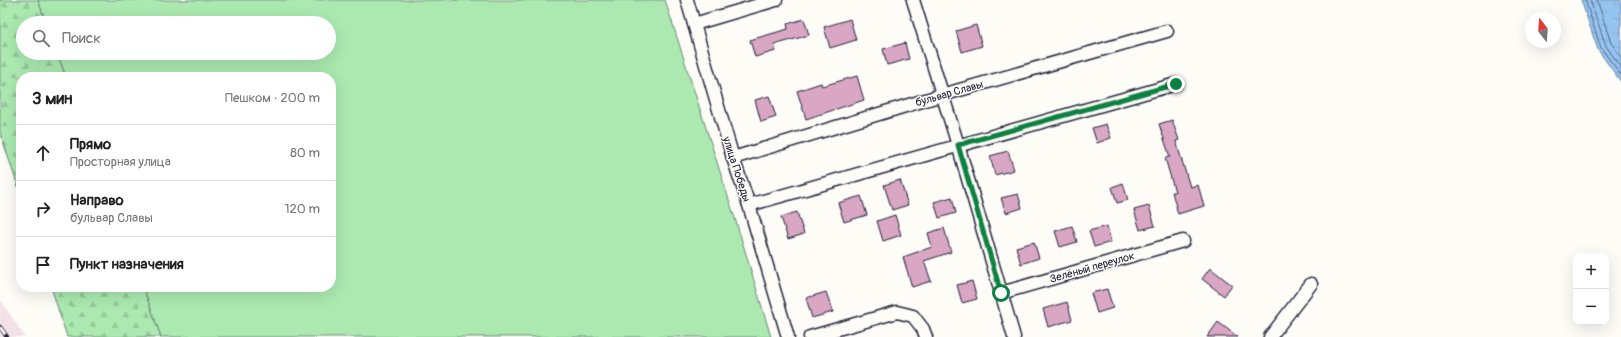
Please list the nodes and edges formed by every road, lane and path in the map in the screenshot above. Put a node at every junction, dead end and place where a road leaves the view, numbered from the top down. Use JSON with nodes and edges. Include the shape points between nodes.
{"nodes":[{"id":1,"x":687,"y":0,"type":"edge"},
{"id":2,"x":776,"y":0,"type":"edge"},
{"id":3,"x":913,"y":0,"type":"edge"},
{"id":4,"x":694,"y":24,"type":"junction"},
{"id":5,"x":1167,"y":31,"type":"dead end"},
{"id":6,"x":1176,"y":84,"type":"dead end"},
{"id":7,"x":942,"y":95,"type":"junction"},
{"id":8,"x":958,"y":145,"type":"junction"},
{"id":9,"x":733,"y":158,"type":"junction"},
{"id":10,"x":749,"y":205,"type":"junction"},
{"id":11,"x":1183,"y":242,"type":"dead end"},
{"id":12,"x":1311,"y":284,"type":"dead end"},
{"id":13,"x":1001,"y":293,"type":"junction"},
{"id":14,"x":788,"y":337,"type":"edge"},
{"id":15,"x":810,"y":337,"type":"edge"},
{"id":16,"x":926,"y":337,"type":"edge"},
{"id":17,"x":1014,"y":337,"type":"edge"},
{"id":18,"x":1270,"y":337,"type":"edge"}],
"edges":[{"from":1,"to":4,"type":"street","name":"улица Победы"},
{"from":2,"to":4,"type":"street"},
{"from":3,"to":7,"type":"street"},
{"from":4,"to":9,"type":"street","name":"улица Победы"},
{"from":5,"to":7,"type":"street","name":"бульвар Славы"},
{"from":6,"to":8,"type":"street"},
{"from":7,"to":8,"type":"street"},
{"from":7,"to":9,"type":"street","name":"бульвар Славы"},
{"from":8,"to":10,"type":"street"},
{"from":8,"to":13,"type":"street"},
{"from":9,"to":10,"type":"street","name":"улица Победы"},
{"from":10,"to":14,"type":"street","name":"улица Победы"},
{"from":11,"to":13,"type":"street","name":"Зелёный переулок"},
{"from":12,"to":18,"type":"street"},
{"from":13,"to":17,"type":"street"},
{"from":15,"to":16,"type":"street","via":[[897,312],[913,316]]}]}
